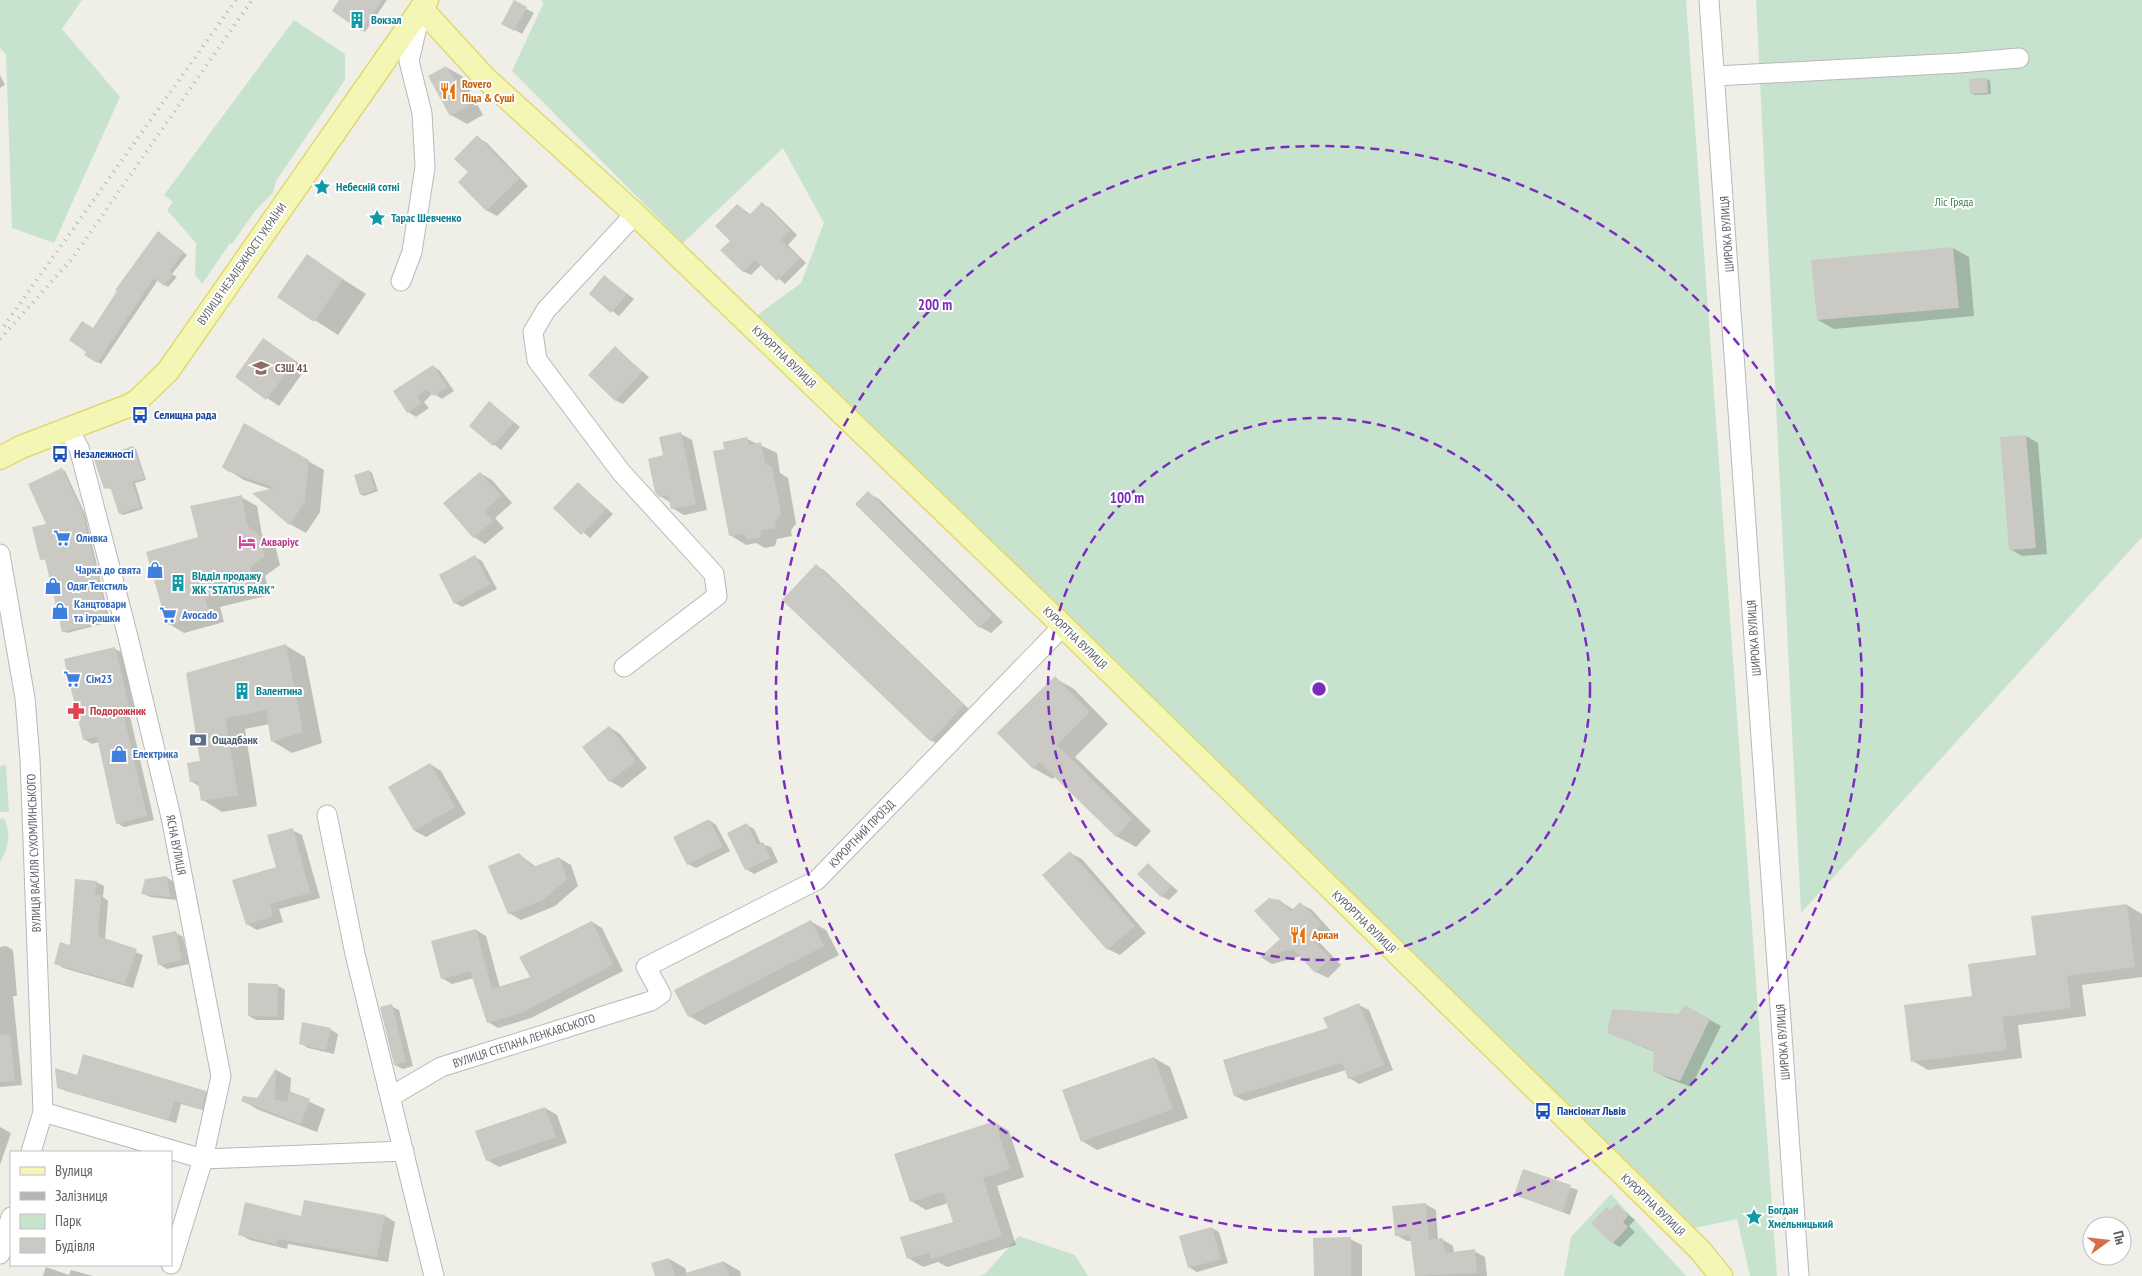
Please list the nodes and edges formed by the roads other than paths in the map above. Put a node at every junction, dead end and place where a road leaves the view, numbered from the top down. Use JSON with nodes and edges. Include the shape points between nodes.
{"nodes":[{"id":1,"x":1709,"y":0,"type":"edge"},
{"id":2,"x":424,"y":4,"type":"edge"},
{"id":3,"x":2019,"y":58,"type":"dead end"},
{"id":4,"x":1716,"y":76,"type":"junction"},
{"id":5,"x":635,"y":214,"type":"junction"},
{"id":6,"x":400,"y":281,"type":"dead end"},
{"id":7,"x":68,"y":429,"type":"junction"},
{"id":8,"x":0,"y":458,"type":"edge"},
{"id":9,"x":0,"y":554,"type":"edge"},
{"id":10,"x":1063,"y":626,"type":"junction"},
{"id":11,"x":624,"y":667,"type":"dead end"},
{"id":12,"x":327,"y":815,"type":"dead end"},
{"id":13,"x":662,"y":994,"type":"joint"},
{"id":14,"x":390,"y":1097,"type":"junction"},
{"id":15,"x":43,"y":1112,"type":"junction"},
{"id":16,"x":31,"y":1151,"type":"edge"},
{"id":17,"x":404,"y":1151,"type":"junction"},
{"id":18,"x":203,"y":1158,"type":"junction"},
{"id":19,"x":10,"y":1220,"type":"edge"},
{"id":20,"x":0,"y":1254,"type":"edge"},
{"id":21,"x":172,"y":1262,"type":"edge"},
{"id":22,"x":434,"y":1276,"type":"edge"},
{"id":23,"x":1721,"y":1276,"type":"edge"},
{"id":24,"x":1799,"y":1276,"type":"edge"}],
"edges":[{"from":1,"to":4,"type":"street","name":"ШИРОКА ВУЛИЦЯ"},
{"from":2,"to":5,"type":"main road","name":"КУРОРТНА ВУЛИЦЯ","via":[[484,77]]},
{"from":2,"to":6,"type":"street","via":[[408,61],[422,113],[425,167],[412,252]]},
{"from":2,"to":7,"type":"main road","name":"ВУЛИЦЯ НЕЗАЛЕЖНОСТІ УКРАЇНИ","via":[[168,372],[137,401]]},
{"from":3,"to":4,"type":"street"},
{"from":4,"to":24,"type":"street","name":"ШИРОКА ВУЛИЦЯ"},
{"from":5,"to":10,"type":"main road","name":"КУРОРТНА ВУЛИЦЯ"},
{"from":5,"to":11,"type":"street","via":[[546,310],[533,332],[537,360],[621,472],[714,574],[717,596]]},
{"from":7,"to":8,"type":"main road","name":"ВУЛИЦЯ НЕЗАЛЕЖНОСТІ УКРАЇНИ"},
{"from":7,"to":18,"type":"street","name":"ЯСНА ВУЛИЦЯ","via":[[79,448],[163,781],[221,1076]]},
{"from":9,"to":15,"type":"street","name":"ВУЛИЦЯ ВАСИЛЯ СУХОМЛИНСЬКОГО","via":[[25,698],[30,751]]},
{"from":10,"to":13,"type":"street","name":"КУРОРТНИЙ ПРОЇЗД","via":[[817,880],[646,967]]},
{"from":10,"to":23,"type":"main road","name":"КУРОРТНА ВУЛИЦЯ","via":[[1700,1250]]},
{"from":12,"to":14,"type":"street","via":[[355,954]]},
{"from":13,"to":14,"type":"street","name":"ВУЛИЦЯ СТЕПАНА ЛЕНКАВСЬКОГО","via":[[651,1001],[441,1068]]},
{"from":14,"to":17,"type":"street"},
{"from":15,"to":16,"type":"street","name":"ВУЛИЦЯ ВАСИЛЯ СУХОМЛИНСЬКОГО"},
{"from":15,"to":18,"type":"street"},
{"from":17,"to":18,"type":"street"},
{"from":17,"to":22,"type":"street"},
{"from":18,"to":21,"type":"street","name":"ЯСНА ВУЛИЦЯ"},
{"from":19,"to":20,"type":"street"}]}
